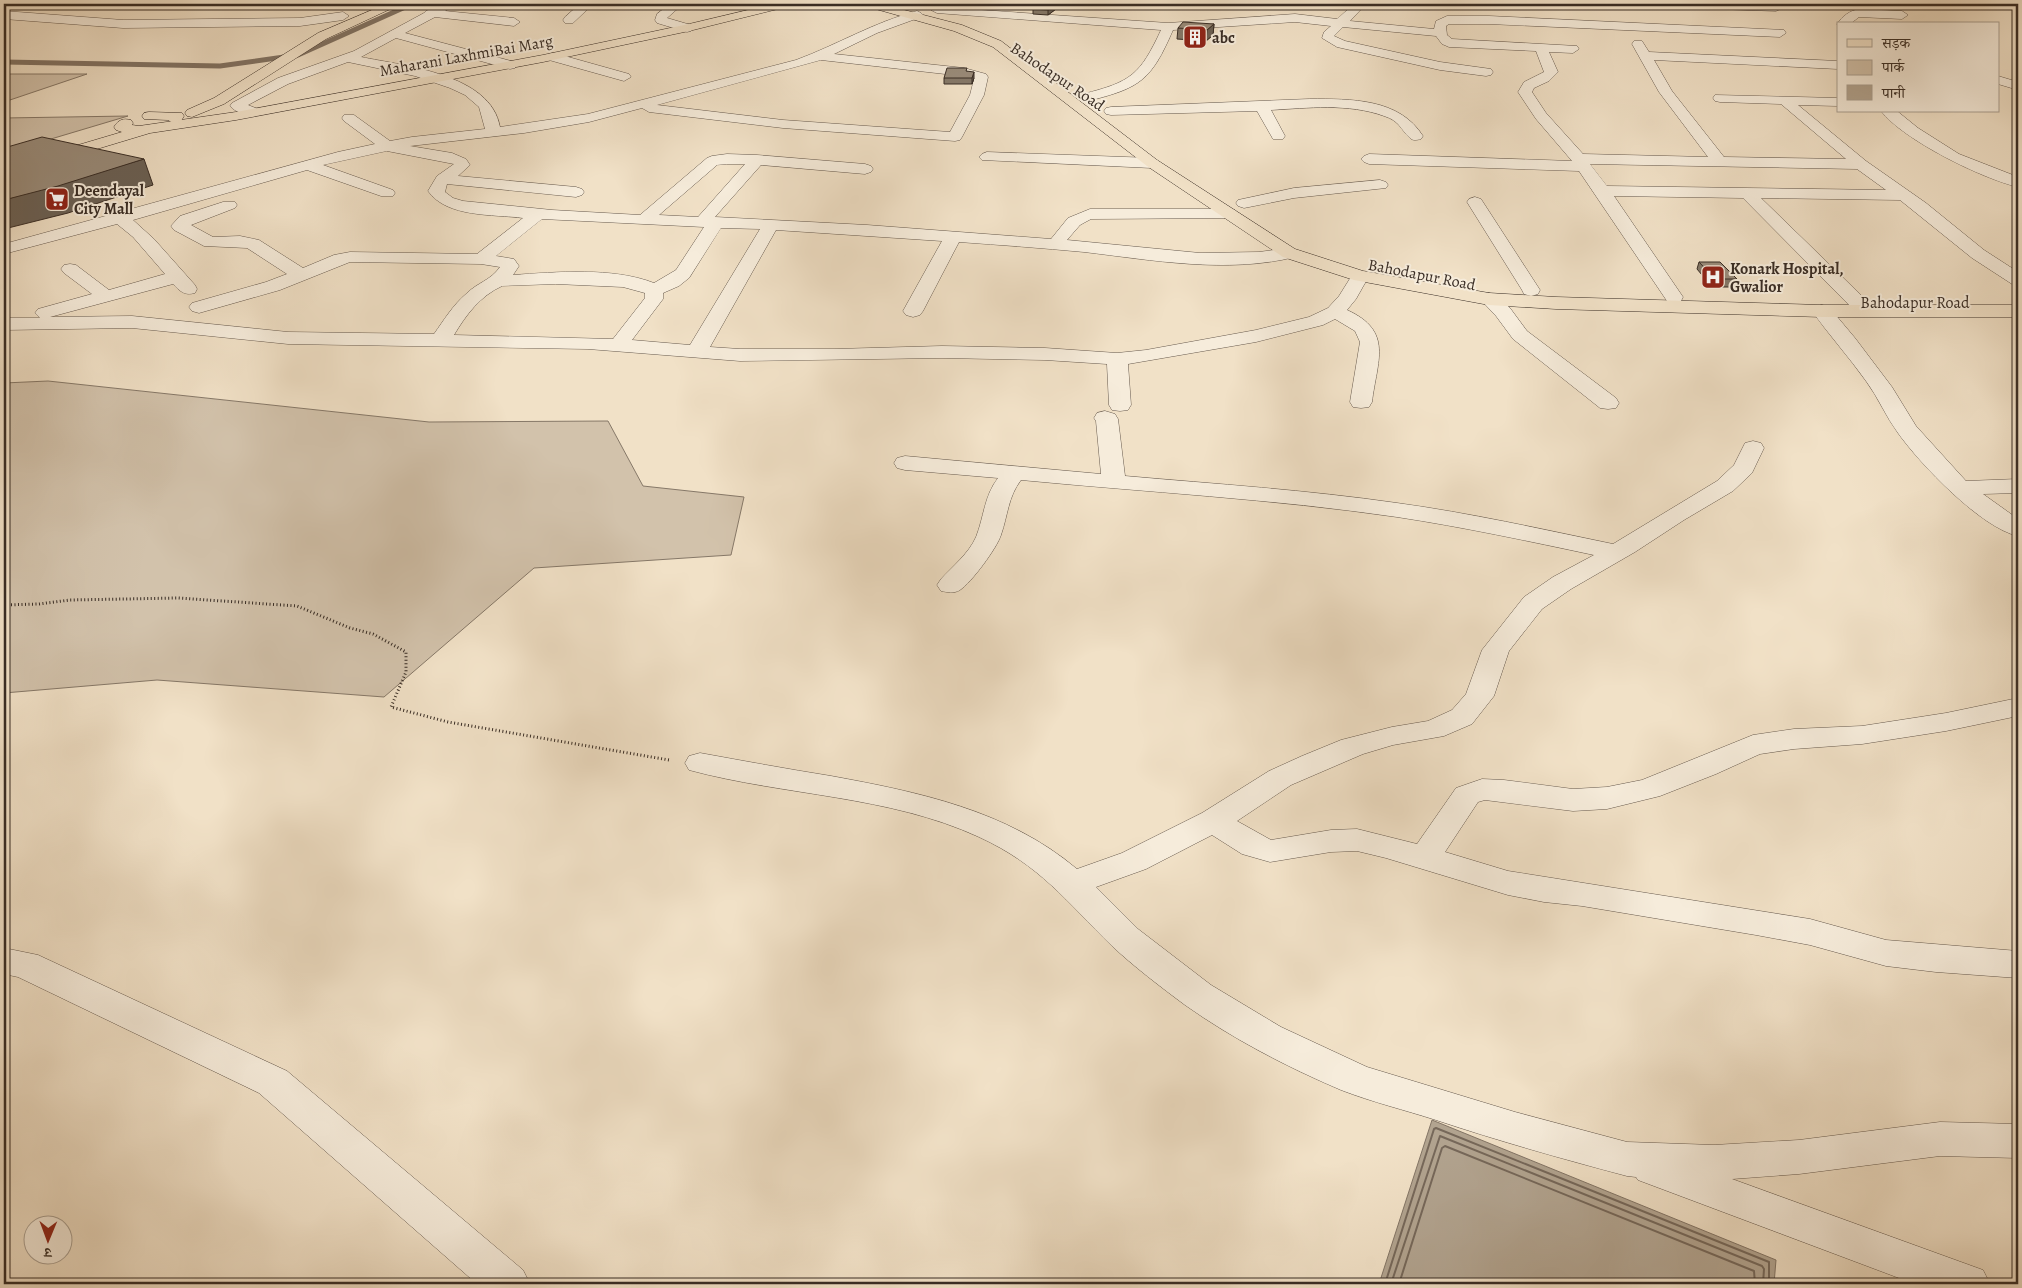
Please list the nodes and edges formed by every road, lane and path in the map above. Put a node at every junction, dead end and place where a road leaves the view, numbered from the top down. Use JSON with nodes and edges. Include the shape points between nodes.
{"nodes":[{"id":1,"x":374,"y":4,"type":"edge"},
{"id":2,"x":395,"y":4,"type":"edge"},
{"id":3,"x":450,"y":4,"type":"edge"},
{"id":4,"x":587,"y":4,"type":"edge"},
{"id":5,"x":677,"y":4,"type":"edge"},
{"id":6,"x":786,"y":4,"type":"edge"},
{"id":7,"x":869,"y":4,"type":"edge"},
{"id":8,"x":897,"y":4,"type":"edge"},
{"id":9,"x":955,"y":4,"type":"edge"},
{"id":10,"x":1360,"y":4,"type":"edge"},
{"id":11,"x":1660,"y":4,"type":"edge"},
{"id":12,"x":1699,"y":4,"type":"edge"},
{"id":13,"x":1889,"y":4,"type":"edge"},
{"id":14,"x":1776,"y":8,"type":"dead end"},
{"id":15,"x":1154,"y":11,"type":"dead end"},
{"id":16,"x":430,"y":13,"type":"junction"},
{"id":17,"x":928,"y":13,"type":"junction"},
{"id":18,"x":136,"y":14,"type":"dead end"},
{"id":19,"x":4,"y":15,"type":"edge"},
{"id":20,"x":569,"y":20,"type":"dead end"},
{"id":21,"x":4,"y":21,"type":"edge"},
{"id":22,"x":315,"y":21,"type":"junction"},
{"id":23,"x":343,"y":21,"type":"junction"},
{"id":24,"x":329,"y":22,"type":"junction"},
{"id":25,"x":514,"y":22,"type":"dead end"},
{"id":26,"x":1845,"y":22,"type":"edge"},
{"id":27,"x":1339,"y":24,"type":"junction"},
{"id":28,"x":122,"y":26,"type":"junction"},
{"id":29,"x":1151,"y":26,"type":"junction"},
{"id":30,"x":1168,"y":27,"type":"junction"},
{"id":31,"x":1622,"y":27,"type":"junction"},
{"id":32,"x":687,"y":28,"type":"junction"},
{"id":33,"x":1780,"y":32,"type":"dead end"},
{"id":34,"x":1440,"y":33,"type":"junction"},
{"id":35,"x":393,"y":34,"type":"junction"},
{"id":36,"x":296,"y":35,"type":"joint"},
{"id":37,"x":279,"y":48,"type":"dead end"},
{"id":38,"x":1541,"y":48,"type":"junction"},
{"id":39,"x":1573,"y":49,"type":"dead end"},
{"id":40,"x":820,"y":56,"type":"junction"},
{"id":41,"x":1644,"y":56,"type":"junction"},
{"id":42,"x":554,"y":57,"type":"junction"},
{"id":43,"x":347,"y":58,"type":"junction"},
{"id":44,"x":510,"y":65,"type":"junction"},
{"id":45,"x":1837,"y":65,"type":"edge"},
{"id":46,"x":1052,"y":69,"type":"dead end"},
{"id":47,"x":1721,"y":70,"type":"dead end"},
{"id":48,"x":1486,"y":72,"type":"dead end"},
{"id":49,"x":1837,"y":75,"type":"edge"},
{"id":50,"x":436,"y":78,"type":"junction"},
{"id":51,"x":624,"y":78,"type":"dead end"},
{"id":52,"x":2018,"y":79,"type":"edge"},
{"id":53,"x":2000,"y":80,"type":"edge"},
{"id":54,"x":2000,"y":81,"type":"edge"},
{"id":55,"x":1075,"y":85,"type":"dead end"},
{"id":56,"x":2018,"y":86,"type":"edge"},
{"id":57,"x":1088,"y":97,"type":"junction"},
{"id":58,"x":1720,"y":98,"type":"dead end"},
{"id":59,"x":1784,"y":100,"type":"junction"},
{"id":60,"x":1837,"y":102,"type":"edge"},
{"id":61,"x":640,"y":106,"type":"junction"},
{"id":62,"x":1262,"y":106,"type":"junction"},
{"id":63,"x":1111,"y":111,"type":"junction"},
{"id":64,"x":253,"y":112,"type":"junction"},
{"id":65,"x":1889,"y":112,"type":"edge"},
{"id":66,"x":350,"y":118,"type":"dead end"},
{"id":67,"x":149,"y":122,"type":"junction"},
{"id":68,"x":1126,"y":122,"type":"dead end"},
{"id":69,"x":493,"y":132,"type":"junction"},
{"id":70,"x":1278,"y":136,"type":"dead end"},
{"id":71,"x":1416,"y":136,"type":"dead end"},
{"id":72,"x":387,"y":146,"type":"junction"},
{"id":73,"x":986,"y":157,"type":"dead end"},
{"id":74,"x":1369,"y":158,"type":"dead end"},
{"id":75,"x":4,"y":159,"type":"edge"},
{"id":76,"x":757,"y":160,"type":"junction"},
{"id":77,"x":1720,"y":161,"type":"junction"},
{"id":78,"x":1152,"y":162,"type":"junction"},
{"id":79,"x":1581,"y":162,"type":"junction"},
{"id":80,"x":1861,"y":164,"type":"junction"},
{"id":81,"x":307,"y":165,"type":"junction"},
{"id":82,"x":865,"y":169,"type":"dead end"},
{"id":83,"x":4,"y":172,"type":"edge"},
{"id":84,"x":331,"y":175,"type":"junction"},
{"id":85,"x":443,"y":179,"type":"junction"},
{"id":86,"x":2018,"y":182,"type":"edge"},
{"id":87,"x":1380,"y":185,"type":"dead end"},
{"id":88,"x":218,"y":190,"type":"junction"},
{"id":89,"x":1602,"y":191,"type":"junction"},
{"id":90,"x":576,"y":192,"type":"dead end"},
{"id":91,"x":387,"y":193,"type":"dead end"},
{"id":92,"x":1748,"y":194,"type":"junction"},
{"id":93,"x":260,"y":195,"type":"dead end"},
{"id":94,"x":1903,"y":195,"type":"junction"},
{"id":95,"x":1475,"y":202,"type":"dead end"},
{"id":96,"x":1236,"y":205,"type":"junction"},
{"id":97,"x":538,"y":214,"type":"junction"},
{"id":98,"x":120,"y":218,"type":"junction"},
{"id":99,"x":644,"y":220,"type":"junction"},
{"id":100,"x":708,"y":222,"type":"junction"},
{"id":101,"x":770,"y":226,"type":"junction"},
{"id":102,"x":953,"y":237,"type":"junction"},
{"id":103,"x":1293,"y":241,"type":"junction"},
{"id":104,"x":1056,"y":244,"type":"junction"},
{"id":105,"x":4,"y":248,"type":"edge"},
{"id":106,"x":480,"y":259,"type":"junction"},
{"id":107,"x":70,"y":269,"type":"dead end"},
{"id":108,"x":302,"y":275,"type":"junction"},
{"id":109,"x":1360,"y":276,"type":"junction"},
{"id":110,"x":176,"y":278,"type":"junction"},
{"id":111,"x":2018,"y":280,"type":"edge"},
{"id":112,"x":499,"y":281,"type":"junction"},
{"id":113,"x":654,"y":290,"type":"junction"},
{"id":114,"x":1531,"y":290,"type":"junction"},
{"id":115,"x":106,"y":296,"type":"junction"},
{"id":116,"x":1674,"y":297,"type":"junction"},
{"id":117,"x":1489,"y":299,"type":"junction"},
{"id":118,"x":1857,"y":302,"type":"junction"},
{"id":119,"x":2018,"y":303,"type":"edge"},
{"id":120,"x":198,"y":307,"type":"junction"},
{"id":121,"x":913,"y":311,"type":"dead end"},
{"id":122,"x":1822,"y":311,"type":"junction"},
{"id":123,"x":2018,"y":311,"type":"edge"},
{"id":124,"x":1335,"y":312,"type":"junction"},
{"id":125,"x":4,"y":324,"type":"edge"},
{"id":126,"x":200,"y":330,"type":"junction"},
{"id":127,"x":440,"y":341,"type":"junction"},
{"id":128,"x":619,"y":344,"type":"junction"},
{"id":129,"x":697,"y":352,"type":"junction"},
{"id":130,"x":1117,"y":358,"type":"junction"},
{"id":131,"x":1361,"y":402,"type":"dead end"},
{"id":132,"x":1608,"y":402,"type":"dead end"},
{"id":133,"x":1753,"y":448,"type":"dead end"},
{"id":134,"x":905,"y":463,"type":"dead end"},
{"id":135,"x":1015,"y":473,"type":"junction"},
{"id":136,"x":1114,"y":482,"type":"junction"},
{"id":137,"x":2018,"y":486,"type":"edge"},
{"id":138,"x":1960,"y":488,"type":"junction"},
{"id":139,"x":2018,"y":529,"type":"edge"},
{"id":140,"x":1616,"y":552,"type":"junction"},
{"id":141,"x":950,"y":585,"type":"dead end"},
{"id":142,"x":4,"y":605,"type":"edge"},
{"id":143,"x":2018,"y":707,"type":"edge"},
{"id":144,"x":700,"y":763,"type":"joint"},
{"id":145,"x":1213,"y":821,"type":"junction"},
{"id":146,"x":1425,"y":857,"type":"junction"},
{"id":147,"x":1072,"y":883,"type":"junction"},
{"id":148,"x":4,"y":961,"type":"edge"},
{"id":149,"x":2018,"y":965,"type":"edge"},
{"id":150,"x":2018,"y":1141,"type":"edge"},
{"id":151,"x":1627,"y":1159,"type":"junction"},
{"id":152,"x":508,"y":1284,"type":"edge"},
{"id":153,"x":1968,"y":1284,"type":"edge"}],
"edges":[{"from":1,"to":23,"type":"main road"},
{"from":2,"to":23,"type":"main road"},
{"from":3,"to":16,"type":"street"},
{"from":4,"to":20,"type":"street"},
{"from":5,"to":32,"type":"street","via":[[660,20]]},
{"from":6,"to":32,"type":"main road","name":"Maharani LaxhmiBai Marg"},
{"from":7,"to":17,"type":"main road"},
{"from":8,"to":17,"type":"main road","name":"Bahodapur Road"},
{"from":9,"to":17,"type":"street"},
{"from":10,"to":27,"type":"street"},
{"from":11,"to":12,"type":"street"},
{"from":12,"to":14,"type":"street"},
{"from":13,"to":26,"type":"street","via":[[1906,18],[1859,13]]},
{"from":15,"to":29,"type":"street"},
{"from":16,"to":25,"type":"street"},
{"from":16,"to":35,"type":"street"},
{"from":17,"to":29,"type":"street"},
{"from":17,"to":40,"type":"street","via":[[873,30]]},
{"from":17,"to":46,"type":"main road","name":"Bahodapur Road","via":[[1004,40]]},
{"from":17,"to":78,"type":"main road","via":[[997,44]]},
{"from":18,"to":28,"type":"street"},
{"from":19,"to":28,"type":"street"},
{"from":21,"to":28,"type":"street"},
{"from":22,"to":23,"type":"street"},
{"from":22,"to":24,"type":"street"},
{"from":22,"to":28,"type":"street"},
{"from":23,"to":24,"type":"street"},
{"from":23,"to":67,"type":"main road","name":"Maharani LaxhmiBai Marg","via":[[219,101],[175,120]]},
{"from":24,"to":36,"type":"main road"},
{"from":27,"to":30,"type":"street","via":[[1282,18]]},
{"from":27,"to":34,"type":"street"},
{"from":27,"to":48,"type":"street","via":[[1328,35],[1331,41],[1440,66]]},
{"from":28,"to":36,"type":"street","via":[[259,27]]},
{"from":29,"to":30,"type":"street"},
{"from":30,"to":57,"type":"street","via":[[1153,62],[1143,74],[1122,88]]},
{"from":31,"to":33,"type":"street"},
{"from":31,"to":34,"type":"street","via":[[1447,20],[1440,24]]},
{"from":31,"to":41,"type":"street"},
{"from":32,"to":42,"type":"main road","name":"Maharani LaxhmiBai Marg"},
{"from":34,"to":38,"type":"street","via":[[1449,43]]},
{"from":35,"to":43,"type":"street"},
{"from":35,"to":44,"type":"street"},
{"from":37,"to":67,"type":"main road","name":"Maharani LaxhmiBai Marg","via":[[200,97]]},
{"from":38,"to":39,"type":"street"},
{"from":38,"to":79,"type":"street","via":[[1551,72],[1530,84],[1524,92],[1532,106]]},
{"from":40,"to":61,"type":"street"},
{"from":40,"to":61,"type":"street","via":[[964,72],[981,77],[977,95],[955,137],[717,118]]},
{"from":41,"to":45,"type":"street"},
{"from":41,"to":77,"type":"street","via":[[1666,92]]},
{"from":42,"to":44,"type":"main road","name":"Maharani LaxhmiBai Marg"},
{"from":42,"to":51,"type":"street"},
{"from":43,"to":50,"type":"street"},
{"from":43,"to":64,"type":"street","via":[[283,81],[237,106]]},
{"from":44,"to":50,"type":"main road","name":"Maharani LaxhmiBai Marg"},
{"from":47,"to":49,"type":"street"},
{"from":50,"to":64,"type":"main road","name":"Maharani LaxhmiBai Marg"},
{"from":50,"to":69,"type":"street","via":[[481,100],[488,109]]},
{"from":52,"to":53,"type":"street"},
{"from":54,"to":56,"type":"street"},
{"from":55,"to":57,"type":"main road","name":"Bahodapur Road"},
{"from":57,"to":63,"type":"main road","name":"Bahodapur Road"},
{"from":58,"to":59,"type":"street"},
{"from":59,"to":60,"type":"street"},
{"from":59,"to":80,"type":"street"},
{"from":61,"to":69,"type":"street","via":[[580,120]]},
{"from":62,"to":63,"type":"street"},
{"from":62,"to":70,"type":"street"},
{"from":62,"to":71,"type":"street","via":[[1344,104],[1373,108],[1403,120]]},
{"from":63,"to":68,"type":"main road","name":"Bahodapur Road"},
{"from":64,"to":67,"type":"main road","name":"Maharani LaxhmiBai Marg"},
{"from":65,"to":86,"type":"street","via":[[1954,157]]},
{"from":66,"to":72,"type":"street"},
{"from":67,"to":75,"type":"main road","name":"Maharani LaxhmiBai Marg","via":[[126,123]]},
{"from":67,"to":83,"type":"main road","name":"Maharani LaxhmiBai Marg"},
{"from":69,"to":72,"type":"street"},
{"from":72,"to":81,"type":"street"},
{"from":72,"to":85,"type":"street","via":[[461,162],[458,170]]},
{"from":73,"to":78,"type":"street"},
{"from":74,"to":79,"type":"street"},
{"from":76,"to":82,"type":"street"},
{"from":76,"to":99,"type":"street","via":[[712,161]]},
{"from":76,"to":100,"type":"street"},
{"from":77,"to":79,"type":"street"},
{"from":77,"to":80,"type":"street"},
{"from":78,"to":96,"type":"main road"},
{"from":79,"to":89,"type":"street"},
{"from":80,"to":94,"type":"street"},
{"from":81,"to":84,"type":"street"},
{"from":81,"to":88,"type":"street"},
{"from":84,"to":91,"type":"street"},
{"from":84,"to":93,"type":"street"},
{"from":85,"to":90,"type":"street"},
{"from":85,"to":97,"type":"street","via":[[436,191],[442,199],[454,204]]},
{"from":87,"to":96,"type":"street","via":[[1311,191]]},
{"from":88,"to":98,"type":"street"},
{"from":88,"to":108,"type":"street","via":[[247,199],[186,220],[180,226],[210,242],[253,244]]},
{"from":89,"to":92,"type":"street"},
{"from":89,"to":116,"type":"street"},
{"from":92,"to":94,"type":"street"},
{"from":92,"to":118,"type":"street"},
{"from":94,"to":111,"type":"street","via":[[1978,254]]},
{"from":95,"to":114,"type":"street"},
{"from":96,"to":103,"type":"main road"},
{"from":96,"to":104,"type":"street","via":[[1090,214],[1072,223]]},
{"from":97,"to":99,"type":"street"},
{"from":97,"to":106,"type":"street"},
{"from":98,"to":105,"type":"street"},
{"from":98,"to":110,"type":"street","via":[[144,237]]},
{"from":99,"to":100,"type":"street"},
{"from":100,"to":101,"type":"street"},
{"from":100,"to":113,"type":"street","via":[[683,274]]},
{"from":101,"to":102,"type":"street"},
{"from":101,"to":129,"type":"street"},
{"from":102,"to":104,"type":"street"},
{"from":102,"to":121,"type":"street"},
{"from":103,"to":104,"type":"street","via":[[1258,258],[1226,260]]},
{"from":103,"to":109,"type":"main road"},
{"from":103,"to":114,"type":"main road","name":"Bahodapur Road","via":[[1368,264],[1489,287]]},
{"from":106,"to":108,"type":"street","via":[[350,257]]},
{"from":106,"to":112,"type":"street","via":[[508,263],[510,266]]},
{"from":107,"to":115,"type":"street"},
{"from":108,"to":120,"type":"street"},
{"from":109,"to":117,"type":"main road"},
{"from":109,"to":124,"type":"street"},
{"from":110,"to":115,"type":"street"},
{"from":110,"to":120,"type":"street","via":[[190,291]]},
{"from":112,"to":113,"type":"street","via":[[580,279],[629,282]]},
{"from":112,"to":127,"type":"street","via":[[481,290]]},
{"from":113,"to":128,"type":"street","via":[[654,299]]},
{"from":114,"to":116,"type":"main road","name":"Bahodapur Road"},
{"from":115,"to":125,"type":"street"},
{"from":116,"to":118,"type":"main road","name":"Bahodapur Road"},
{"from":117,"to":122,"type":"main road"},
{"from":117,"to":132,"type":"street","via":[[1520,335]]},
{"from":118,"to":119,"type":"main road","name":"Bahodapur Road"},
{"from":120,"to":126,"type":"street"},
{"from":122,"to":123,"type":"main road"},
{"from":122,"to":138,"type":"street","via":[[1881,387],[1907,430]]},
{"from":124,"to":130,"type":"street","via":[[1316,322],[1256,336],[1146,356]]},
{"from":124,"to":131,"type":"street","via":[[1362,325],[1369,335]]},
{"from":125,"to":126,"type":"street","via":[[132,322]]},
{"from":126,"to":127,"type":"street","via":[[288,338]]},
{"from":127,"to":128,"type":"street"},
{"from":128,"to":129,"type":"street"},
{"from":129,"to":130,"type":"street","via":[[774,355],[942,352]]},
{"from":130,"to":136,"type":"street","via":[[1113,411],[1107,419]]},
{"from":133,"to":140,"type":"street","via":[[1744,468],[1725,486]]},
{"from":134,"to":135,"type":"street"},
{"from":135,"to":136,"type":"street"},
{"from":135,"to":141,"type":"street","via":[[1003,488],[982,550]]},
{"from":136,"to":140,"type":"street","via":[[1397,510]]},
{"from":137,"to":138,"type":"street"},
{"from":138,"to":139,"type":"street"},
{"from":140,"to":145,"type":"street","via":[[1532,602],[1496,650],[1480,696],[1462,717],[1434,729],[1392,736],[1313,762],[1280,778]]},
{"from":142,"to":144,"type":"path","via":[[178,598],[297,606],[373,634],[406,652],[406,672],[391,707],[448,722]]},
{"from":143,"to":146,"type":"street","via":[[1862,735],[1753,745],[1649,789],[1608,798],[1573,800],[1482,788],[1467,795]]},
{"from":144,"to":147,"type":"street","via":[[904,800],[951,814],[1029,849]]},
{"from":145,"to":146,"type":"street","via":[[1254,846],[1270,851],[1357,840]]},
{"from":145,"to":147,"type":"street","via":[[1134,861]]},
{"from":146,"to":149,"type":"street","via":[[1508,883],[1801,930],[1886,953]]},
{"from":147,"to":151,"type":"street","via":[[1126,938],[1190,990],[1268,1038],[1356,1079],[1515,1129]]},
{"from":148,"to":152,"type":"street","via":[[25,965],[273,1082]]},
{"from":150,"to":151,"type":"street","via":[[1940,1139],[1714,1164]]},
{"from":151,"to":153,"type":"street"}]}
